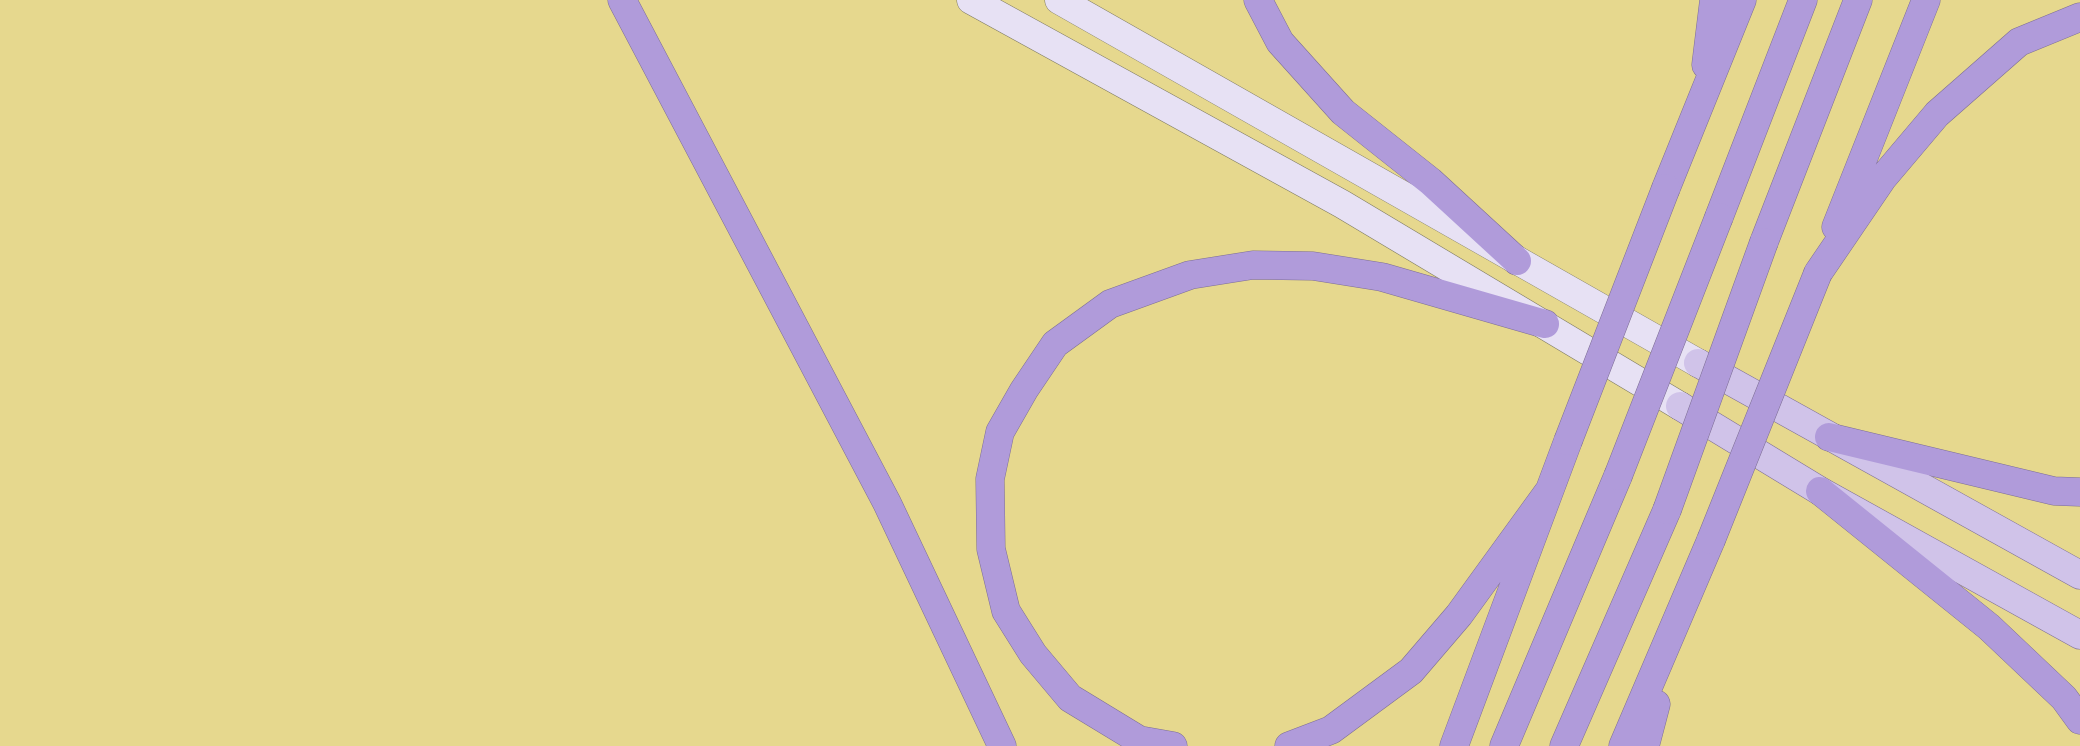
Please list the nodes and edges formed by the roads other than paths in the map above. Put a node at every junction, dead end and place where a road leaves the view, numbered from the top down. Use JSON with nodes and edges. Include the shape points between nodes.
{"nodes":[{"id":1,"x":622,"y":0,"type":"edge"},
{"id":2,"x":971,"y":0,"type":"edge"},
{"id":3,"x":1059,"y":0,"type":"edge"},
{"id":4,"x":1258,"y":0,"type":"edge"},
{"id":5,"x":1714,"y":0,"type":"edge"},
{"id":6,"x":1742,"y":0,"type":"edge"},
{"id":7,"x":1803,"y":0,"type":"edge"},
{"id":8,"x":1858,"y":0,"type":"edge"},
{"id":9,"x":1926,"y":0,"type":"edge"},
{"id":10,"x":2080,"y":17,"type":"edge"},
{"id":11,"x":1700,"y":106,"type":"junction"},
{"id":12,"x":1517,"y":261,"type":"junction"},
{"id":13,"x":1818,"y":273,"type":"junction"},
{"id":14,"x":1545,"y":324,"type":"junction"},
{"id":15,"x":1829,"y":437,"type":"junction"},
{"id":16,"x":1549,"y":491,"type":"junction"},
{"id":17,"x":1820,"y":491,"type":"junction"},
{"id":18,"x":2080,"y":492,"type":"edge"},
{"id":19,"x":2080,"y":574,"type":"edge"},
{"id":20,"x":1681,"y":610,"type":"junction"},
{"id":21,"x":2080,"y":635,"type":"edge"},
{"id":22,"x":2080,"y":720,"type":"edge"},
{"id":23,"x":1002,"y":746,"type":"edge"},
{"id":24,"x":1173,"y":746,"type":"edge"},
{"id":25,"x":1289,"y":746,"type":"edge"},
{"id":26,"x":1454,"y":746,"type":"edge"},
{"id":27,"x":1504,"y":746,"type":"edge"},
{"id":28,"x":1564,"y":746,"type":"edge"},
{"id":29,"x":1623,"y":746,"type":"edge"},
{"id":30,"x":1645,"y":746,"type":"edge"}],
"edges":[{"from":1,"to":23,"type":"highway","via":[[887,503]]},
{"from":2,"to":14,"type":"main road","via":[[1342,204]]},
{"from":3,"to":12,"type":"main road"},
{"from":4,"to":12,"type":"highway","via":[[1280,42],[1343,112],[1430,181]]},
{"from":5,"to":11,"type":"highway"},
{"from":6,"to":11,"type":"highway"},
{"from":7,"to":27,"type":"highway","bridge":true,"via":[[1618,476]]},
{"from":8,"to":28,"type":"highway","bridge":true,"via":[[1764,242],[1667,510]]},
{"from":9,"to":13,"type":"highway"},
{"from":10,"to":13,"type":"highway","via":[[2019,42],[1937,114],[1882,179]]},
{"from":11,"to":16,"type":"highway","bridge":true},
{"from":12,"to":15,"type":"main road"},
{"from":13,"to":20,"type":"highway","bridge":true},
{"from":14,"to":17,"type":"main road"},
{"from":14,"to":24,"type":"highway","via":[[1382,277],[1313,266],[1253,265],[1190,275],[1110,304],[1055,344],[1000,432],[990,479],[991,550],[1006,611],[1033,654],[1070,698],[1139,740]]},
{"from":15,"to":18,"type":"highway","via":[[2054,491]]},
{"from":15,"to":19,"type":"main road"},
{"from":16,"to":25,"type":"highway","via":[[1459,615],[1410,671],[1331,730]]},
{"from":16,"to":26,"type":"highway"},
{"from":17,"to":21,"type":"main road"},
{"from":17,"to":22,"type":"highway","via":[[1990,627],[2064,698]]},
{"from":20,"to":29,"type":"highway"},
{"from":20,"to":30,"type":"highway"}]}
